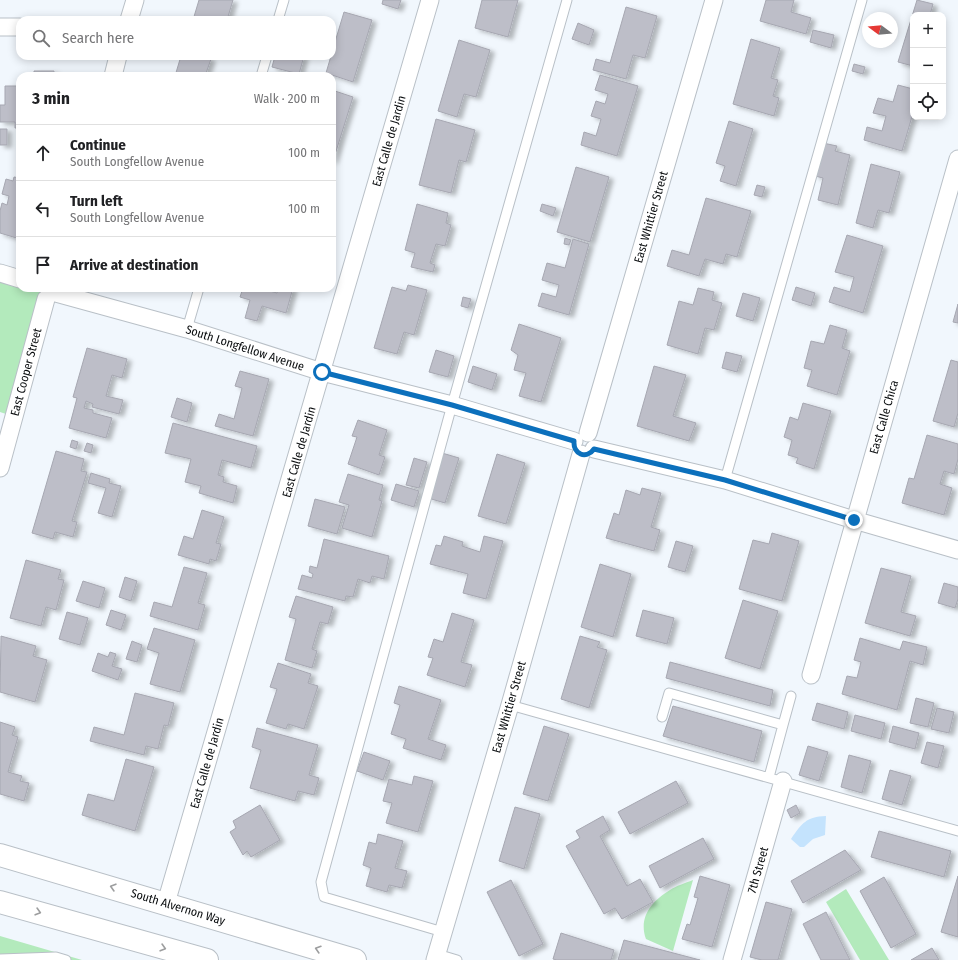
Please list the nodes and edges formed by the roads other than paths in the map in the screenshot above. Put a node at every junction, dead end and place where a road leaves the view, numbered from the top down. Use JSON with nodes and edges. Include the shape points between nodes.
{"nodes":[{"id":1,"x":135,"y":0,"type":"edge"},
{"id":2,"x":284,"y":0,"type":"edge"},
{"id":3,"x":430,"y":0,"type":"edge"},
{"id":4,"x":567,"y":0,"type":"edge"},
{"id":5,"x":714,"y":0,"type":"edge"},
{"id":6,"x":862,"y":0,"type":"edge"},
{"id":7,"x":130,"y":16,"type":"edge"},
{"id":8,"x":279,"y":16,"type":"edge"},
{"id":9,"x":16,"y":26,"type":"edge"},
{"id":10,"x":0,"y":27,"type":"edge"},
{"id":11,"x":117,"y":60,"type":"edge"},
{"id":12,"x":266,"y":60,"type":"edge"},
{"id":13,"x":113,"y":72,"type":"edge"},
{"id":14,"x":262,"y":72,"type":"edge"},
{"id":15,"x":958,"y":160,"type":"edge"},
{"id":16,"x":0,"y":273,"type":"edge"},
{"id":17,"x":16,"y":278,"type":"edge"},
{"id":18,"x":49,"y":292,"type":"edge"},
{"id":19,"x":198,"y":292,"type":"edge"},
{"id":20,"x":187,"y":329,"type":"junction"},
{"id":21,"x":322,"y":372,"type":"junction"},
{"id":22,"x":452,"y":405,"type":"junction"},
{"id":23,"x":6,"y":426,"type":"edge"},
{"id":24,"x":584,"y":444,"type":"junction"},
{"id":25,"x":0,"y":468,"type":"edge"},
{"id":26,"x":725,"y":480,"type":"junction"},
{"id":27,"x":854,"y":520,"type":"junction"},
{"id":28,"x":958,"y":550,"type":"edge"},
{"id":29,"x":811,"y":675,"type":"dead end"},
{"id":30,"x":791,"y":696,"type":"dead end"},
{"id":31,"x":510,"y":705,"type":"junction"},
{"id":32,"x":662,"y":717,"type":"dead end"},
{"id":33,"x":783,"y":725,"type":"junction"},
{"id":34,"x":776,"y":779,"type":"junction"},
{"id":35,"x":958,"y":831,"type":"edge"},
{"id":36,"x":0,"y":855,"type":"edge"},
{"id":37,"x":0,"y":902,"type":"edge"},
{"id":38,"x":166,"y":903,"type":"junction"},
{"id":39,"x":443,"y":932,"type":"junction"},
{"id":40,"x":436,"y":957,"type":"edge"},
{"id":41,"x":0,"y":959,"type":"edge"},
{"id":42,"x":66,"y":960,"type":"edge"},
{"id":43,"x":207,"y":960,"type":"edge"},
{"id":44,"x":355,"y":960,"type":"edge"},
{"id":45,"x":457,"y":960,"type":"edge"},
{"id":46,"x":732,"y":960,"type":"edge"}],
"edges":[{"from":1,"to":7,"type":"street"},
{"from":2,"to":8,"type":"lane"},
{"from":3,"to":21,"type":"street","name":"East Calle de Jardin"},
{"from":4,"to":22,"type":"lane"},
{"from":5,"to":24,"type":"street","name":"East Whittier Street"},
{"from":6,"to":26,"type":"lane"},
{"from":9,"to":10,"type":"street"},
{"from":11,"to":13,"type":"street"},
{"from":12,"to":14,"type":"lane"},
{"from":15,"to":27,"type":"street","name":"East Calle Chica"},
{"from":16,"to":17,"type":"street"},
{"from":18,"to":20,"type":"street","name":"South Longfellow Avenue"},
{"from":18,"to":23,"type":"street","name":"East Cooper Street"},
{"from":19,"to":20,"type":"lane"},
{"from":20,"to":21,"type":"street","name":"South Longfellow Avenue"},
{"from":21,"to":22,"type":"street","name":"South Longfellow Avenue"},
{"from":21,"to":38,"type":"street","name":"East Calle de Jardin"},
{"from":22,"to":24,"type":"street","name":"South Longfellow Avenue"},
{"from":22,"to":39,"type":"lane","via":[[321,882],[324,898]]},
{"from":23,"to":25,"type":"street","name":"East Cooper Street"},
{"from":24,"to":26,"type":"street","name":"South Longfellow Avenue"},
{"from":24,"to":31,"type":"street","name":"East Whittier Street"},
{"from":26,"to":27,"type":"street","name":"South Longfellow Avenue"},
{"from":27,"to":28,"type":"street","name":"South Longfellow Avenue"},
{"from":27,"to":29,"type":"street","name":"East Calle Chica"},
{"from":30,"to":33,"type":"lane"},
{"from":31,"to":34,"type":"lane"},
{"from":31,"to":39,"type":"street","name":"East Whittier Street"},
{"from":32,"to":33,"type":"lane","via":[[669,693]]},
{"from":33,"to":34,"type":"lane"},
{"from":34,"to":35,"type":"lane"},
{"from":34,"to":46,"type":"street","name":"7th Street"},
{"from":38,"to":36,"type":"main road","name":"South Alvernon Way","one_way":true},
{"from":37,"to":43,"type":"main road","one_way":true},
{"from":44,"to":38,"type":"main road","name":"South Alvernon Way","one_way":true},
{"from":39,"to":40,"type":"street","name":"East Whittier Street"},
{"from":40,"to":45,"type":"lane"},
{"from":41,"to":42,"type":"lane","via":[[56,957]]}]}
